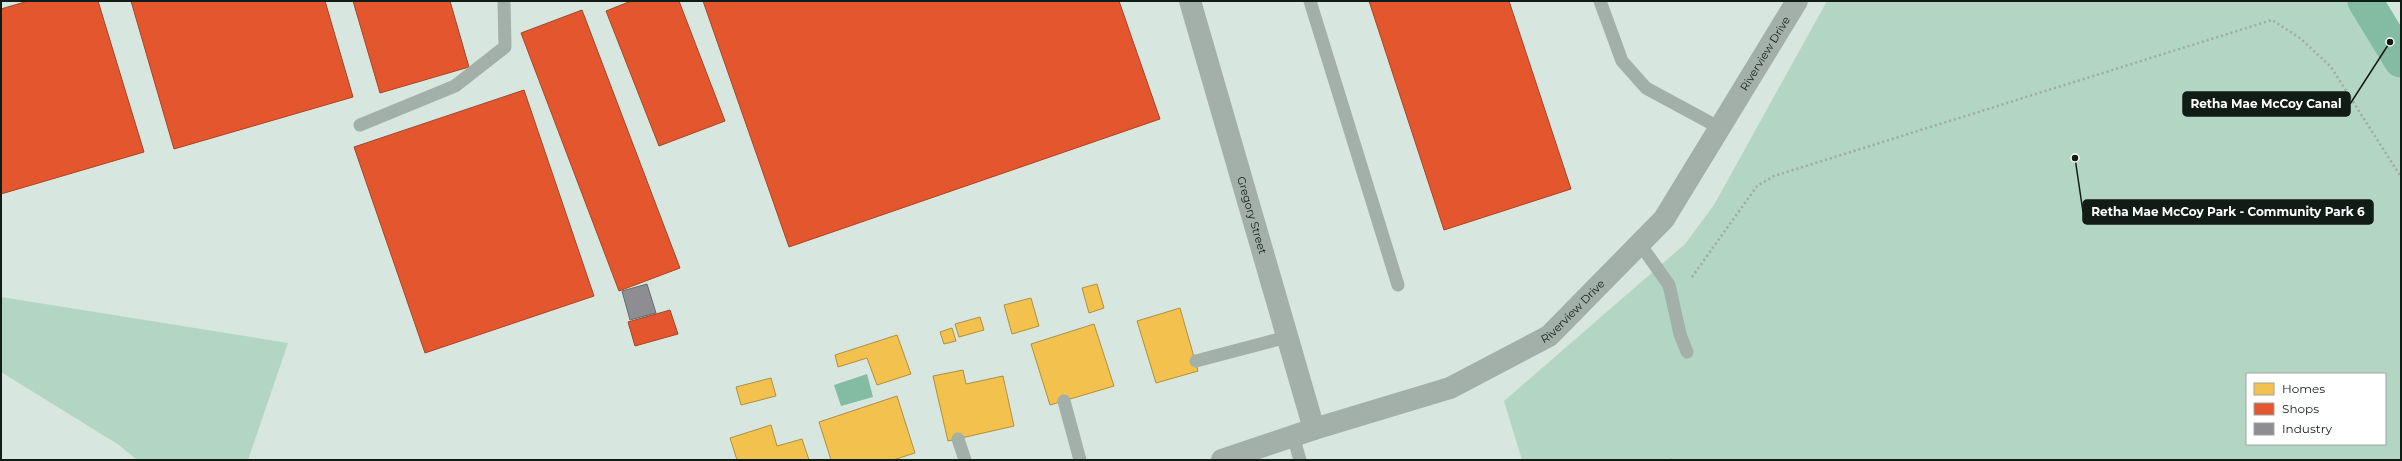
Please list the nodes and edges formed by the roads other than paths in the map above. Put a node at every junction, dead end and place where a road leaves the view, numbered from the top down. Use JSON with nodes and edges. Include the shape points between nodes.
{"nodes":[{"id":1,"x":504,"y":1,"type":"edge"},
{"id":2,"x":1190,"y":1,"type":"edge"},
{"id":3,"x":1310,"y":1,"type":"edge"},
{"id":4,"x":1600,"y":1,"type":"edge"},
{"id":5,"x":1797,"y":1,"type":"edge"},
{"id":6,"x":360,"y":125,"type":"dead end"},
{"id":7,"x":1720,"y":128,"type":"junction"},
{"id":8,"x":1640,"y":244,"type":"junction"},
{"id":9,"x":1398,"y":285,"type":"dead end"},
{"id":10,"x":1288,"y":337,"type":"junction"},
{"id":11,"x":1687,"y":352,"type":"dead end"},
{"id":12,"x":1196,"y":361,"type":"dead end"},
{"id":13,"x":1064,"y":401,"type":"dead end"},
{"id":14,"x":1314,"y":429,"type":"junction"},
{"id":15,"x":1293,"y":436,"type":"junction"},
{"id":16,"x":958,"y":439,"type":"dead end"},
{"id":17,"x":965,"y":460,"type":"edge"},
{"id":18,"x":1080,"y":460,"type":"edge"},
{"id":19,"x":1222,"y":460,"type":"edge"},
{"id":20,"x":1300,"y":460,"type":"edge"}],
"edges":[{"from":1,"to":6,"type":"lane","via":[[505,47],[455,86]]},
{"from":2,"to":10,"type":"street","name":"Gregory Street"},
{"from":3,"to":9,"type":"lane"},
{"from":4,"to":7,"type":"lane","via":[[1622,61],[1646,88]]},
{"from":5,"to":7,"type":"street","name":"Riverview Drive"},
{"from":7,"to":8,"type":"street","name":"Riverview Drive","via":[[1664,219]]},
{"from":8,"to":11,"type":"lane","via":[[1669,285]]},
{"from":8,"to":14,"type":"street","name":"Riverview Drive","via":[[1549,336],[1450,388]]},
{"from":10,"to":12,"type":"lane"},
{"from":10,"to":14,"type":"street","name":"Gregory Street"},
{"from":13,"to":18,"type":"lane"},
{"from":14,"to":15,"type":"street","name":"Riverview Drive"},
{"from":15,"to":19,"type":"street","name":"Riverview Drive"},
{"from":15,"to":20,"type":"lane"},
{"from":16,"to":17,"type":"lane"}]}
